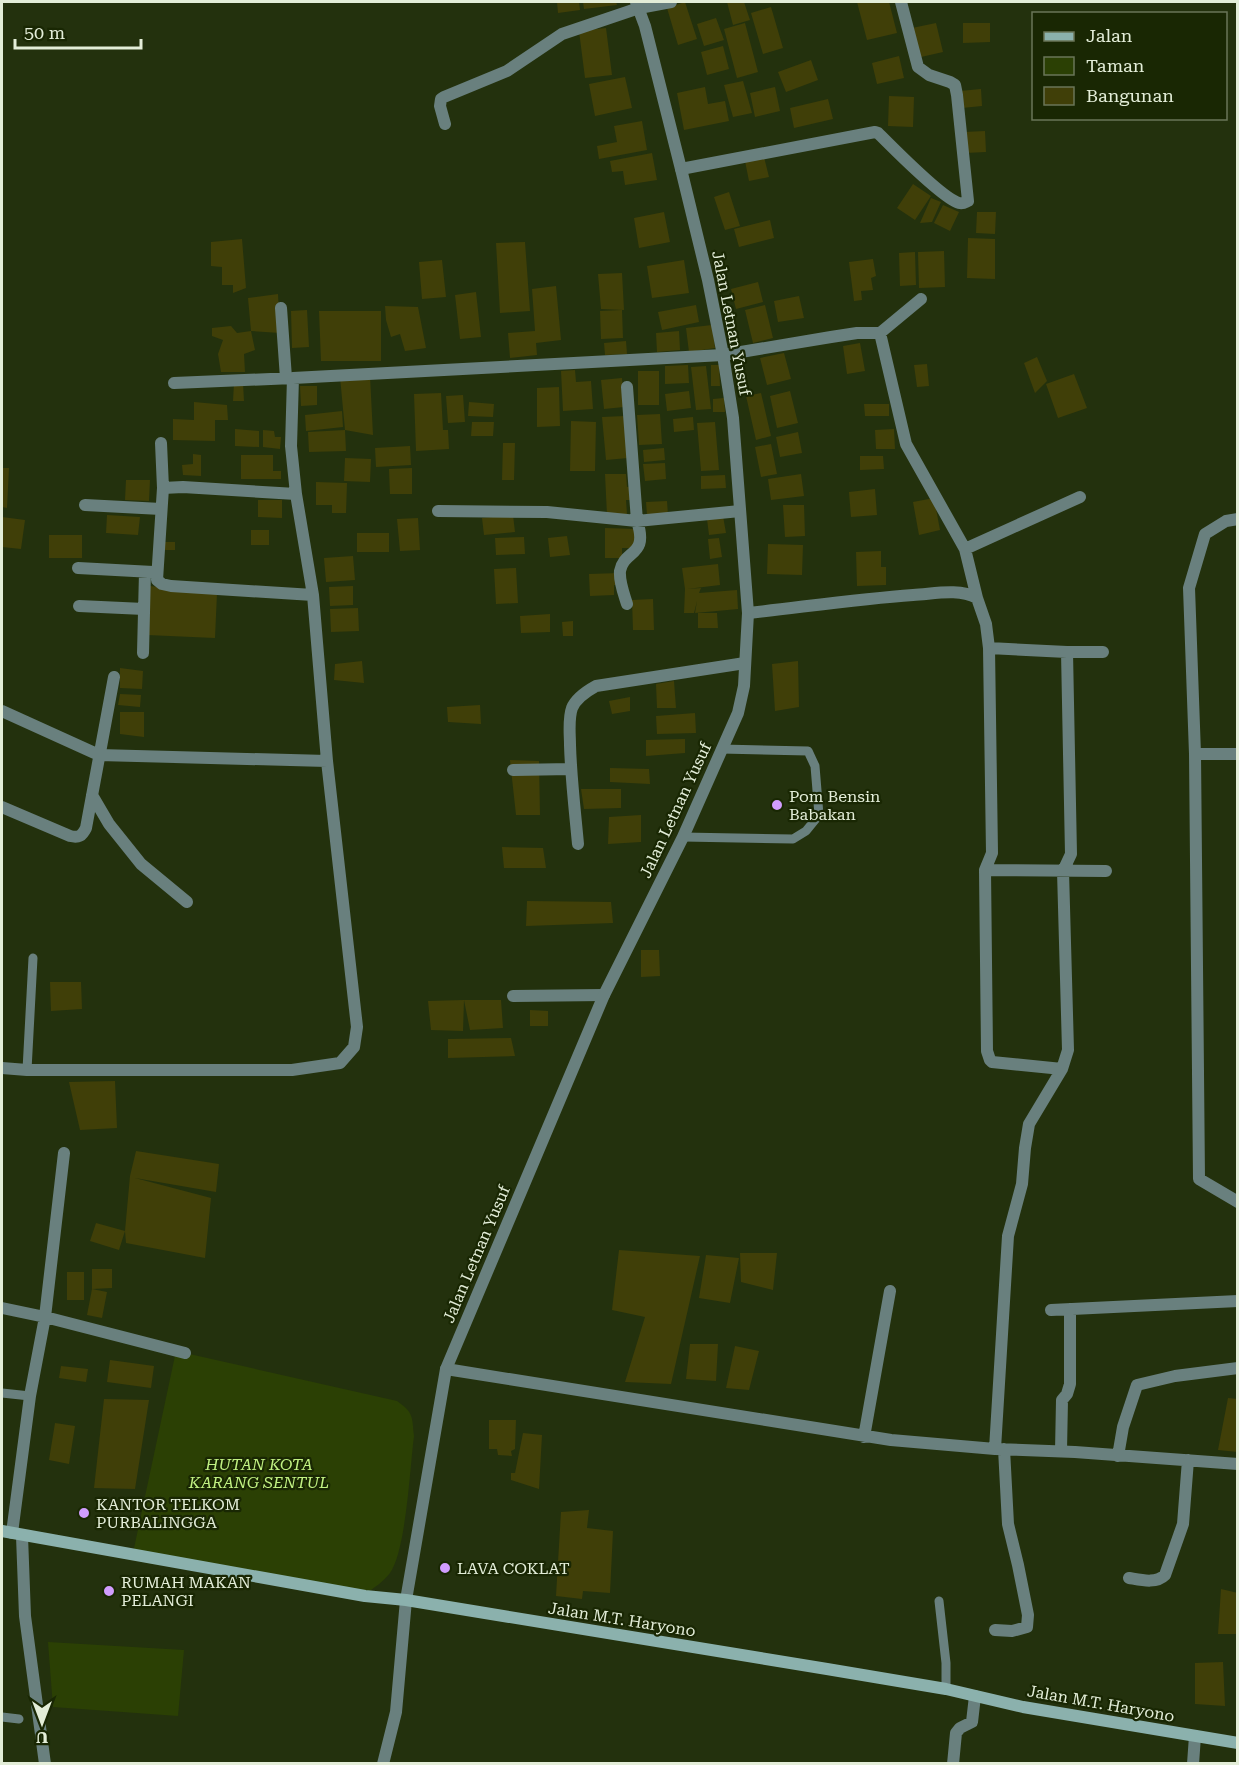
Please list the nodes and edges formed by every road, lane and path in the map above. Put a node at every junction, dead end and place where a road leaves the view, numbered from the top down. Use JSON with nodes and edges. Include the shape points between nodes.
{"nodes":[{"id":1,"x":670,"y":2,"type":"edge"},
{"id":2,"x":901,"y":2,"type":"edge"},
{"id":3,"x":637,"y":5,"type":"edge"},
{"id":4,"x":445,"y":124,"type":"dead end"},
{"id":5,"x":681,"y":169,"type":"junction"},
{"id":6,"x":921,"y":299,"type":"dead end"},
{"id":7,"x":281,"y":308,"type":"dead end"},
{"id":8,"x":880,"y":333,"type":"junction"},
{"id":9,"x":723,"y":355,"type":"junction"},
{"id":10,"x":290,"y":378,"type":"junction"},
{"id":11,"x":174,"y":383,"type":"dead end"},
{"id":12,"x":627,"y":387,"type":"dead end"},
{"id":13,"x":161,"y":443,"type":"dead end"},
{"id":14,"x":163,"y":488,"type":"junction"},
{"id":15,"x":296,"y":494,"type":"junction"},
{"id":16,"x":1080,"y":497,"type":"dead end"},
{"id":17,"x":85,"y":505,"type":"dead end"},
{"id":18,"x":161,"y":509,"type":"junction"},
{"id":19,"x":438,"y":511,"type":"dead end"},
{"id":20,"x":740,"y":511,"type":"junction"},
{"id":21,"x":1238,"y":519,"type":"edge"},
{"id":22,"x":637,"y":521,"type":"junction"},
{"id":23,"x":965,"y":549,"type":"junction"},
{"id":24,"x":78,"y":568,"type":"dead end"},
{"id":25,"x":151,"y":572,"type":"junction"},
{"id":26,"x":313,"y":595,"type":"junction"},
{"id":27,"x":976,"y":598,"type":"junction"},
{"id":28,"x":627,"y":604,"type":"dead end"},
{"id":29,"x":79,"y":606,"type":"dead end"},
{"id":30,"x":144,"y":609,"type":"junction"},
{"id":31,"x":748,"y":613,"type":"junction"},
{"id":32,"x":989,"y":648,"type":"junction"},
{"id":33,"x":1067,"y":652,"type":"junction"},
{"id":34,"x":1103,"y":652,"type":"dead end"},
{"id":35,"x":143,"y":653,"type":"dead end"},
{"id":36,"x":746,"y":663,"type":"junction"},
{"id":37,"x":114,"y":677,"type":"dead end"},
{"id":38,"x":2,"y":711,"type":"edge"},
{"id":39,"x":721,"y":749,"type":"junction"},
{"id":40,"x":1195,"y":754,"type":"junction"},
{"id":41,"x":1238,"y":754,"type":"edge"},
{"id":42,"x":99,"y":755,"type":"junction"},
{"id":43,"x":327,"y":761,"type":"junction"},
{"id":44,"x":571,"y":769,"type":"junction"},
{"id":45,"x":513,"y":770,"type":"dead end"},
{"id":46,"x":92,"y":795,"type":"junction"},
{"id":47,"x":2,"y":807,"type":"edge"},
{"id":48,"x":682,"y":837,"type":"junction"},
{"id":49,"x":578,"y":844,"type":"dead end"},
{"id":50,"x":985,"y":870,"type":"junction"},
{"id":51,"x":1063,"y":871,"type":"junction"},
{"id":52,"x":1106,"y":871,"type":"dead end"},
{"id":53,"x":187,"y":902,"type":"dead end"},
{"id":54,"x":33,"y":958,"type":"dead end"},
{"id":55,"x":604,"y":995,"type":"junction"},
{"id":56,"x":513,"y":996,"type":"dead end"},
{"id":57,"x":2,"y":1068,"type":"edge"},
{"id":58,"x":1062,"y":1069,"type":"junction"},
{"id":59,"x":27,"y":1070,"type":"junction"},
{"id":60,"x":64,"y":1153,"type":"dead end"},
{"id":61,"x":1238,"y":1202,"type":"edge"},
{"id":62,"x":890,"y":1291,"type":"dead end"},
{"id":63,"x":1238,"y":1301,"type":"edge"},
{"id":64,"x":2,"y":1308,"type":"edge"},
{"id":65,"x":1070,"y":1309,"type":"junction"},
{"id":66,"x":1051,"y":1310,"type":"dead end"},
{"id":67,"x":45,"y":1317,"type":"junction"},
{"id":68,"x":185,"y":1353,"type":"dead end"},
{"id":69,"x":1238,"y":1368,"type":"edge"},
{"id":70,"x":446,"y":1369,"type":"junction"},
{"id":71,"x":2,"y":1393,"type":"edge"},
{"id":72,"x":30,"y":1396,"type":"junction"},
{"id":73,"x":864,"y":1437,"type":"junction"},
{"id":74,"x":999,"y":1449,"type":"junction"},
{"id":75,"x":1061,"y":1451,"type":"junction"},
{"id":76,"x":1118,"y":1456,"type":"junction"},
{"id":77,"x":1188,"y":1460,"type":"junction"},
{"id":78,"x":1238,"y":1464,"type":"edge"},
{"id":79,"x":12,"y":1533,"type":"edge"},
{"id":80,"x":1130,"y":1578,"type":"dead end"},
{"id":81,"x":406,"y":1600,"type":"junction"},
{"id":82,"x":939,"y":1601,"type":"dead end"},
{"id":83,"x":995,"y":1630,"type":"dead end"},
{"id":84,"x":946,"y":1689,"type":"junction"},
{"id":85,"x":975,"y":1696,"type":"junction"},
{"id":86,"x":2,"y":1716,"type":"edge"},
{"id":87,"x":19,"y":1719,"type":"dead end"},
{"id":88,"x":1195,"y":1736,"type":"junction"},
{"id":89,"x":1238,"y":1743,"type":"edge"},
{"id":90,"x":45,"y":1764,"type":"edge"},
{"id":91,"x":383,"y":1764,"type":"edge"},
{"id":92,"x":953,"y":1764,"type":"edge"},
{"id":93,"x":1193,"y":1764,"type":"edge"}],
"edges":[{"from":1,"to":3,"type":"street"},
{"from":2,"to":5,"type":"street","via":[[918,67],[955,85],[968,201],[952,200],[878,133],[872,132]]},
{"from":3,"to":4,"type":"street","via":[[562,34],[507,71],[444,97],[440,106]]},
{"from":3,"to":5,"type":"street","name":"Jalan Letnan Yusuf"},
{"from":5,"to":9,"type":"street","name":"Jalan Letnan Yusuf"},
{"from":6,"to":8,"type":"street"},
{"from":7,"to":10,"type":"street"},
{"from":8,"to":9,"type":"street","via":[[857,333]]},
{"from":8,"to":23,"type":"street","via":[[906,444]]},
{"from":9,"to":10,"type":"street"},
{"from":9,"to":20,"type":"street","name":"Jalan Letnan Yusuf","via":[[733,418]]},
{"from":10,"to":11,"type":"street"},
{"from":10,"to":15,"type":"street"},
{"from":12,"to":22,"type":"street"},
{"from":13,"to":14,"type":"street"},
{"from":14,"to":15,"type":"street"},
{"from":14,"to":18,"type":"street"},
{"from":15,"to":26,"type":"street"},
{"from":16,"to":23,"type":"street"},
{"from":17,"to":18,"type":"street"},
{"from":18,"to":25,"type":"street"},
{"from":19,"to":22,"type":"street","via":[[546,512]]},
{"from":20,"to":22,"type":"street"},
{"from":20,"to":31,"type":"street","name":"Jalan Letnan Yusuf"},
{"from":21,"to":40,"type":"street","via":[[1226,521],[1205,534],[1189,588]]},
{"from":22,"to":28,"type":"street","via":[[639,548],[622,565],[620,573]]},
{"from":23,"to":27,"type":"street"},
{"from":24,"to":25,"type":"street"},
{"from":25,"to":26,"type":"street","via":[[167,585]]},
{"from":25,"to":30,"type":"street"},
{"from":26,"to":43,"type":"street"},
{"from":27,"to":31,"type":"street","via":[[963,593],[938,594]]},
{"from":27,"to":32,"type":"street","via":[[986,624]]},
{"from":29,"to":30,"type":"street"},
{"from":30,"to":35,"type":"street"},
{"from":31,"to":36,"type":"street","name":"Jalan Letnan Yusuf"},
{"from":32,"to":33,"type":"street"},
{"from":32,"to":50,"type":"street","via":[[992,854]]},
{"from":33,"to":34,"type":"street"},
{"from":33,"to":51,"type":"street","via":[[1071,854]]},
{"from":36,"to":39,"type":"street","name":"Jalan Letnan Yusuf","via":[[738,713]]},
{"from":36,"to":44,"type":"street","via":[[596,686],[572,709]]},
{"from":37,"to":42,"type":"street"},
{"from":38,"to":42,"type":"street"},
{"from":39,"to":48,"type":"street","name":"Jalan Letnan Yusuf"},
{"from":39,"to":48,"type":"lane","via":[[808,751],[815,765],[819,815],[793,839]]},
{"from":40,"to":41,"type":"street"},
{"from":40,"to":61,"type":"street","via":[[1199,1179]]},
{"from":42,"to":43,"type":"street"},
{"from":42,"to":46,"type":"street"},
{"from":43,"to":59,"type":"street","via":[[357,1027],[354,1047],[340,1063],[292,1070]]},
{"from":44,"to":45,"type":"street"},
{"from":44,"to":49,"type":"street"},
{"from":46,"to":47,"type":"street","via":[[86,828],[77,837]]},
{"from":46,"to":53,"type":"street","via":[[141,864]]},
{"from":48,"to":55,"type":"street","name":"Jalan Letnan Yusuf"},
{"from":50,"to":51,"type":"street"},
{"from":50,"to":58,"type":"street","via":[[986,1045],[990,1060]]},
{"from":51,"to":52,"type":"street"},
{"from":51,"to":58,"type":"street","via":[[1068,1050]]},
{"from":54,"to":59,"type":"lane"},
{"from":55,"to":56,"type":"street"},
{"from":55,"to":70,"type":"street","name":"Jalan Letnan Yusuf"},
{"from":57,"to":59,"type":"street"},
{"from":58,"to":74,"type":"street","via":[[1029,1124],[1022,1184],[1008,1236]]},
{"from":60,"to":67,"type":"street"},
{"from":62,"to":73,"type":"street"},
{"from":63,"to":65,"type":"street"},
{"from":64,"to":67,"type":"street"},
{"from":65,"to":66,"type":"street"},
{"from":65,"to":75,"type":"street","via":[[1070,1373],[1067,1394],[1062,1400]]},
{"from":67,"to":68,"type":"street"},
{"from":67,"to":72,"type":"street"},
{"from":69,"to":76,"type":"street","via":[[1137,1385],[1122,1427]]},
{"from":70,"to":73,"type":"street"},
{"from":70,"to":81,"type":"street","name":"Jalan Letnan Yusuf"},
{"from":71,"to":72,"type":"lane"},
{"from":72,"to":79,"type":"street"},
{"from":73,"to":74,"type":"street"},
{"from":74,"to":75,"type":"street"},
{"from":74,"to":83,"type":"street","via":[[1008,1524],[1028,1615],[1027,1627]]},
{"from":75,"to":76,"type":"street"},
{"from":76,"to":77,"type":"street"},
{"from":77,"to":78,"type":"street"},
{"from":77,"to":80,"type":"street","via":[[1183,1524],[1165,1575],[1155,1580]]},
{"from":79,"to":81,"type":"main road","name":"Jalan M.T. Haryono","via":[[364,1596]]},
{"from":79,"to":90,"type":"street"},
{"from":81,"to":84,"type":"main road","name":"Jalan M.T. Haryono"},
{"from":81,"to":91,"type":"street","name":"Jalan Letnan Yusuf","via":[[396,1712]]},
{"from":82,"to":84,"type":"lane"},
{"from":84,"to":85,"type":"main road","name":"Jalan M.T. Haryono"},
{"from":85,"to":88,"type":"main road","name":"Jalan M.T. Haryono"},
{"from":85,"to":92,"type":"street","via":[[972,1722],[956,1733]]},
{"from":86,"to":87,"type":"lane"},
{"from":88,"to":89,"type":"main road","name":"Jalan M.T. Haryono"},
{"from":88,"to":93,"type":"street"}]}
